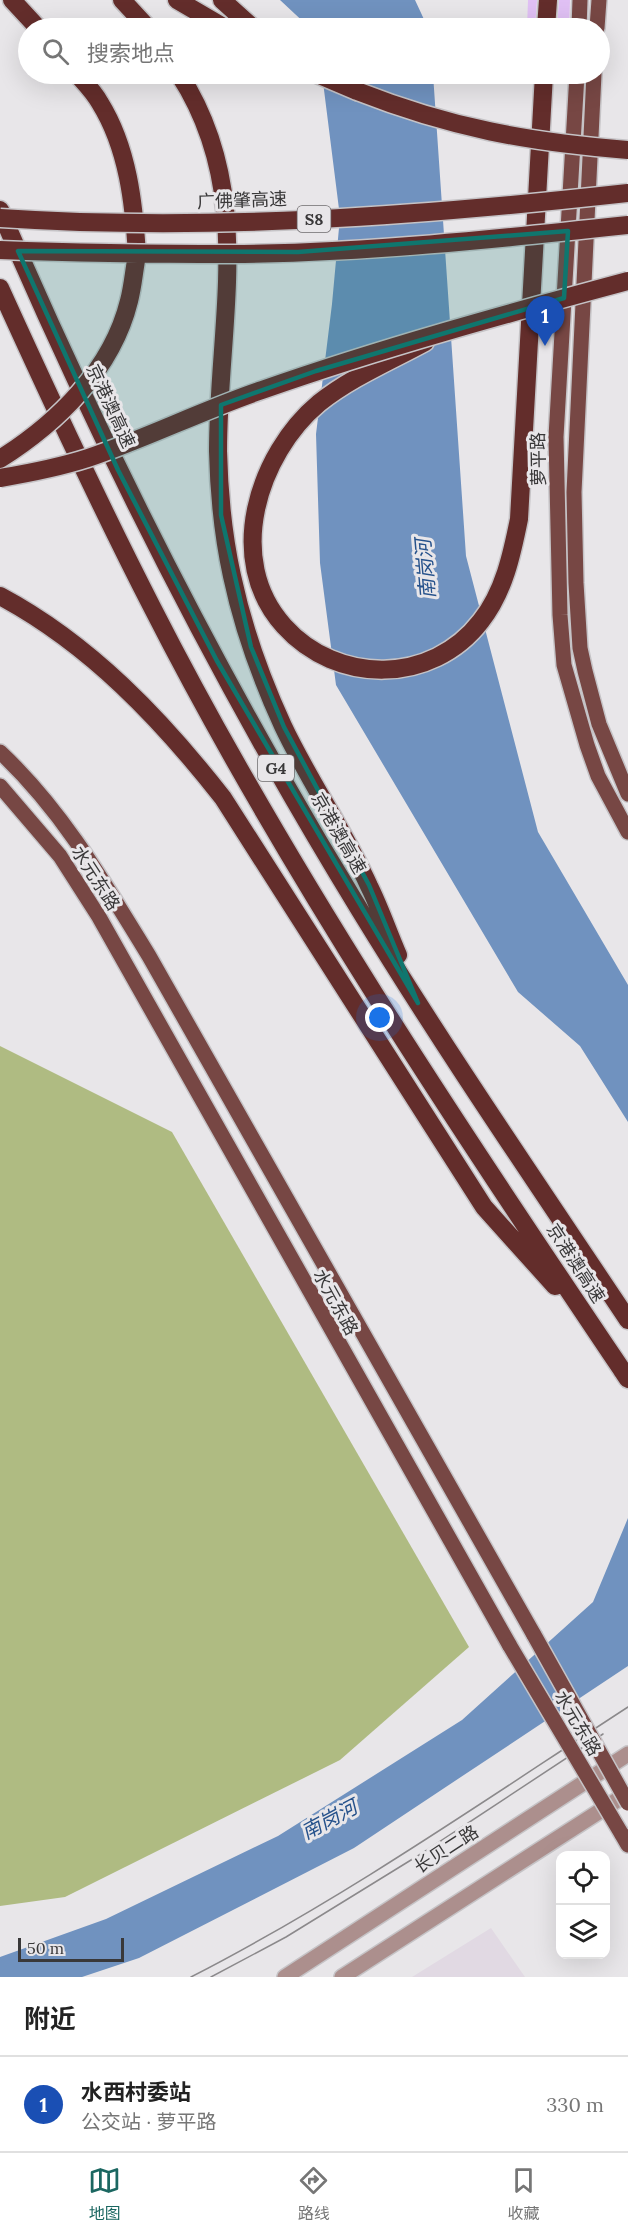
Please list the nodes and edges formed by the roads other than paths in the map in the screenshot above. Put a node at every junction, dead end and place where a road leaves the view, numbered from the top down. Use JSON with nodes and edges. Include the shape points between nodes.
{"nodes":[{"id":1,"x":12,"y":0,"type":"edge"},
{"id":2,"x":122,"y":0,"type":"edge"},
{"id":3,"x":177,"y":0,"type":"edge"},
{"id":4,"x":222,"y":0,"type":"edge"},
{"id":5,"x":548,"y":0,"type":"edge"},
{"id":6,"x":580,"y":0,"type":"edge"},
{"id":7,"x":599,"y":0,"type":"edge"},
{"id":8,"x":29,"y":18,"type":"edge"},
{"id":9,"x":139,"y":18,"type":"edge"},
{"id":10,"x":208,"y":18,"type":"edge"},
{"id":11,"x":243,"y":18,"type":"edge"},
{"id":12,"x":547,"y":18,"type":"edge"},
{"id":13,"x":579,"y":18,"type":"edge"},
{"id":14,"x":598,"y":18,"type":"edge"},
{"id":15,"x":85,"y":84,"type":"edge"},
{"id":16,"x":186,"y":84,"type":"edge"},
{"id":17,"x":341,"y":84,"type":"edge"},
{"id":18,"x":543,"y":84,"type":"edge"},
{"id":19,"x":576,"y":84,"type":"edge"},
{"id":20,"x":594,"y":84,"type":"edge"},
{"id":21,"x":628,"y":150,"type":"edge"},
{"id":22,"x":628,"y":193,"type":"edge"},
{"id":23,"x":0,"y":210,"type":"edge"},
{"id":24,"x":0,"y":218,"type":"edge"},
{"id":25,"x":628,"y":225,"type":"edge"},
{"id":26,"x":0,"y":250,"type":"edge"},
{"id":27,"x":628,"y":281,"type":"edge"},
{"id":28,"x":0,"y":288,"type":"edge"},
{"id":29,"x":435,"y":337,"type":"junction"},
{"id":30,"x":0,"y":459,"type":"edge"},
{"id":31,"x":0,"y":478,"type":"edge"},
{"id":32,"x":0,"y":597,"type":"edge"},
{"id":33,"x":0,"y":752,"type":"edge"},
{"id":34,"x":0,"y":786,"type":"edge"},
{"id":35,"x":628,"y":794,"type":"edge"},
{"id":36,"x":628,"y":832,"type":"edge"},
{"id":37,"x":418,"y":1003,"type":"junction"},
{"id":38,"x":628,"y":1320,"type":"edge"},
{"id":39,"x":595,"y":1329,"type":"junction"},
{"id":40,"x":628,"y":1379,"type":"edge"},
{"id":41,"x":628,"y":1754,"type":"edge"},
{"id":42,"x":628,"y":1793,"type":"edge"},
{"id":43,"x":628,"y":1803,"type":"edge"},
{"id":44,"x":624,"y":1839,"type":"edge"},
{"id":45,"x":285,"y":1977,"type":"edge"},
{"id":46,"x":342,"y":1977,"type":"edge"}],
"edges":[{"from":1,"to":8,"type":"highway"},
{"from":2,"to":9,"type":"highway"},
{"from":3,"to":10,"type":"highway"},
{"from":4,"to":11,"type":"highway"},
{"from":5,"to":12,"type":"highway"},
{"from":6,"to":13,"type":"main road"},
{"from":7,"to":14,"type":"main road"},
{"from":15,"to":30,"type":"highway","bridge":true,"via":[[100,103],[120,149],[134,203],[136,255],[129,302],[93,375],[66,409],[35,437]]},
{"from":16,"to":37,"type":"highway","via":[[206,123],[215,153],[226,225],[229,290],[218,450],[221,515],[232,577],[250,647],[284,727],[369,885]]},
{"from":17,"to":21,"type":"highway","bridge":true,"via":[[406,111],[451,124],[560,144]]},
{"from":18,"to":29,"type":"highway","via":[[519,519],[512,551],[494,600],[469,636],[450,651],[421,665],[398,670],[359,669],[332,661],[304,645],[269,605],[259,582],[254,537],[261,486],[271,462],[319,404],[340,388]]},
{"from":19,"to":36,"type":"main road","name":"萝平路","via":[[556,438],[564,665],[598,776]]},
{"from":20,"to":35,"type":"main road","name":"萝平路","via":[[574,492],[576,583],[580,648],[588,681],[599,724]]},
{"from":22,"to":24,"type":"highway","name":"广佛肇高速","number":"S8","bridge":true,"via":[[429,213],[305,219],[178,224]]},
{"from":23,"to":37,"type":"highway","name":"京港澳高速","number":"G4","via":[[118,470],[217,661],[279,773]]},
{"from":25,"to":26,"type":"highway","number":"S8","bridge":true,"via":[[298,252]]},
{"from":27,"to":29,"type":"highway","bridge":true,"via":[[485,319]]},
{"from":28,"to":39,"type":"highway","name":"京港澳高速","number":"G4","via":[[153,609],[229,748],[381,1002]]},
{"from":29,"to":31,"type":"highway","bridge":true,"via":[[259,391],[90,457]]},
{"from":32,"to":39,"type":"highway","via":[[84,652],[189,755],[223,798],[484,1207]]},
{"from":33,"to":43,"type":"main road","name":"水元东路","bridge":true,"via":[[40,795],[93,864],[149,956]]},
{"from":34,"to":44,"type":"main road","name":"水元东路","bridge":true,"via":[[60,856],[99,917],[510,1646]]},
{"from":37,"to":38,"type":"highway","name":"京港澳高速","number":"G4"},
{"from":39,"to":40,"type":"highway","name":"京港澳高速","number":"G4"},
{"from":41,"to":45,"type":"street","name":"长贝二路"},
{"from":42,"to":46,"type":"street"}]}
